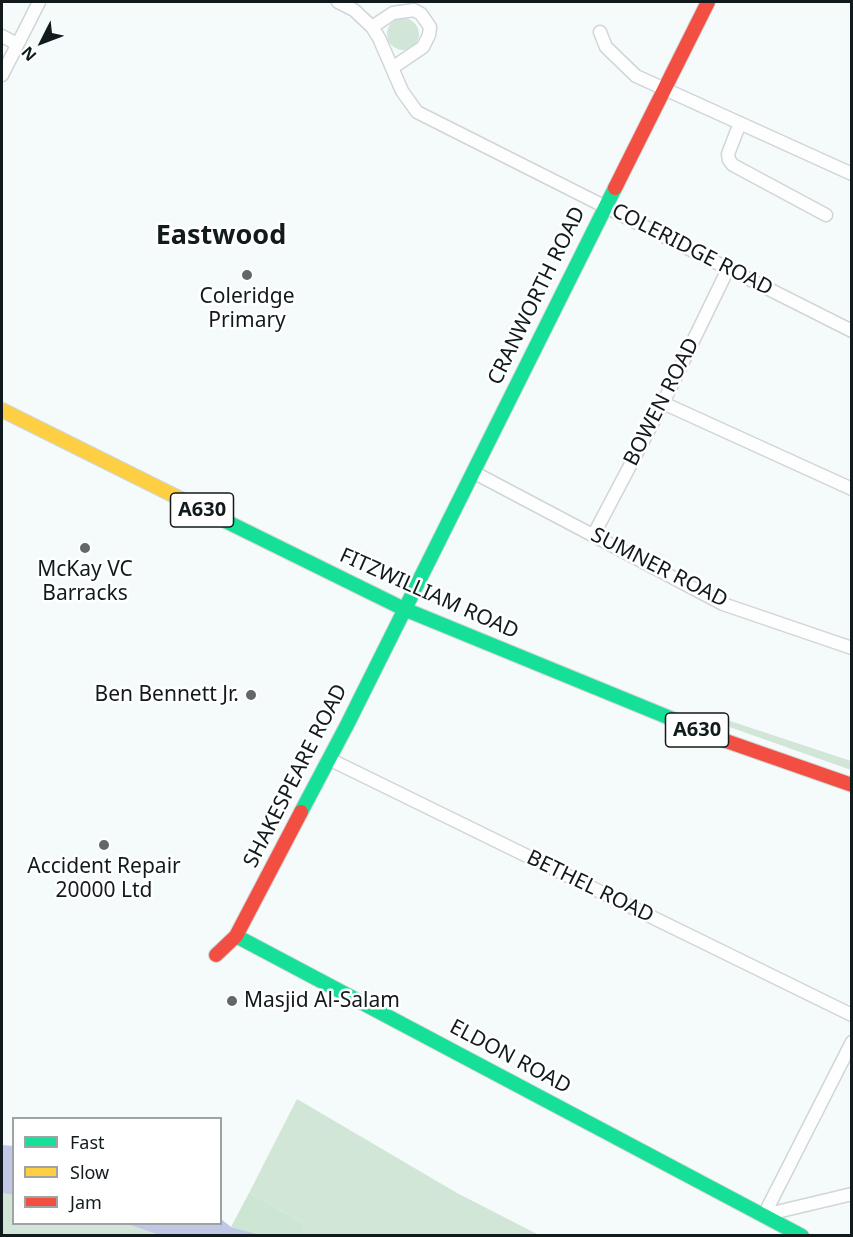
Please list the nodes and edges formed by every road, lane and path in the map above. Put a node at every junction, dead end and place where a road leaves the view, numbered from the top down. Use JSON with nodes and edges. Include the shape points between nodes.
{"nodes":[{"id":1,"x":39,"y":2,"type":"edge"},
{"id":2,"x":338,"y":2,"type":"edge"},
{"id":3,"x":708,"y":2,"type":"edge"},
{"id":4,"x":372,"y":27,"type":"junction"},
{"id":5,"x":600,"y":32,"type":"dead end"},
{"id":6,"x":2,"y":36,"type":"edge"},
{"id":7,"x":17,"y":44,"type":"junction"},
{"id":8,"x":392,"y":68,"type":"junction"},
{"id":9,"x":2,"y":75,"type":"edge"},
{"id":10,"x":665,"y":88,"type":"junction"},
{"id":11,"x":740,"y":123,"type":"junction"},
{"id":12,"x":852,"y":174,"type":"edge"},
{"id":13,"x":605,"y":206,"type":"junction"},
{"id":14,"x":826,"y":215,"type":"dead end"},
{"id":15,"x":728,"y":269,"type":"junction"},
{"id":16,"x":852,"y":331,"type":"edge"},
{"id":17,"x":663,"y":403,"type":"junction"},
{"id":18,"x":2,"y":410,"type":"edge"},
{"id":19,"x":473,"y":472,"type":"junction"},
{"id":20,"x":852,"y":489,"type":"edge"},
{"id":21,"x":594,"y":534,"type":"junction"},
{"id":22,"x":404,"y":609,"type":"junction"},
{"id":23,"x":852,"y":648,"type":"edge"},
{"id":24,"x":329,"y":759,"type":"junction"},
{"id":25,"x":852,"y":785,"type":"edge"},
{"id":26,"x":236,"y":936,"type":"junction"},
{"id":27,"x":216,"y":955,"type":"dead end"},
{"id":28,"x":852,"y":1014,"type":"edge"},
{"id":29,"x":852,"y":1042,"type":"edge"},
{"id":30,"x":852,"y":1194,"type":"edge"},
{"id":31,"x":764,"y":1215,"type":"junction"},
{"id":32,"x":802,"y":1236,"type":"edge"}],
"edges":[{"from":1,"to":7,"type":"street"},
{"from":2,"to":4,"type":"street","name":"COLERIDGE ROAD","via":[[354,10]]},
{"from":3,"to":10,"type":"street","name":"CRANWORTH ROAD"},
{"from":4,"to":8,"type":"street","name":"COLERIDGE ROAD"},
{"from":4,"to":8,"type":"street","via":[[393,13],[414,10],[430,27],[423,47]]},
{"from":5,"to":10,"type":"street","via":[[606,47],[629,71]]},
{"from":6,"to":7,"type":"street"},
{"from":7,"to":9,"type":"street"},
{"from":8,"to":13,"type":"street","name":"COLERIDGE ROAD","via":[[417,112]]},
{"from":10,"to":11,"type":"street"},
{"from":10,"to":13,"type":"street","name":"CRANWORTH ROAD"},
{"from":11,"to":12,"type":"street"},
{"from":11,"to":14,"type":"street","via":[[728,154],[733,165]]},
{"from":13,"to":15,"type":"street","name":"COLERIDGE ROAD"},
{"from":13,"to":19,"type":"street","name":"CRANWORTH ROAD"},
{"from":15,"to":16,"type":"street","name":"COLERIDGE ROAD"},
{"from":15,"to":17,"type":"street","name":"BOWEN ROAD"},
{"from":17,"to":20,"type":"street"},
{"from":17,"to":21,"type":"street","name":"BOWEN ROAD"},
{"from":18,"to":22,"type":"street","name":"FITZWILLIAM ROAD","number":"A630"},
{"from":19,"to":21,"type":"street","name":"SUMNER ROAD"},
{"from":19,"to":22,"type":"street","name":"CRANWORTH ROAD"},
{"from":21,"to":23,"type":"street","name":"SUMNER ROAD","via":[[723,604]]},
{"from":22,"to":24,"type":"street","name":"SHAKESPEARE ROAD"},
{"from":22,"to":25,"type":"street","name":"FITZWILLIAM ROAD","number":"A630","via":[[658,714]]},
{"from":24,"to":26,"type":"street","name":"SHAKESPEARE ROAD"},
{"from":24,"to":28,"type":"street","name":"BETHEL ROAD"},
{"from":26,"to":27,"type":"street","name":"SHAKESPEARE ROAD"},
{"from":26,"to":31,"type":"street","name":"ELDON ROAD"},
{"from":29,"to":31,"type":"street"},
{"from":30,"to":31,"type":"street"},
{"from":31,"to":32,"type":"street","name":"ELDON ROAD"}]}
